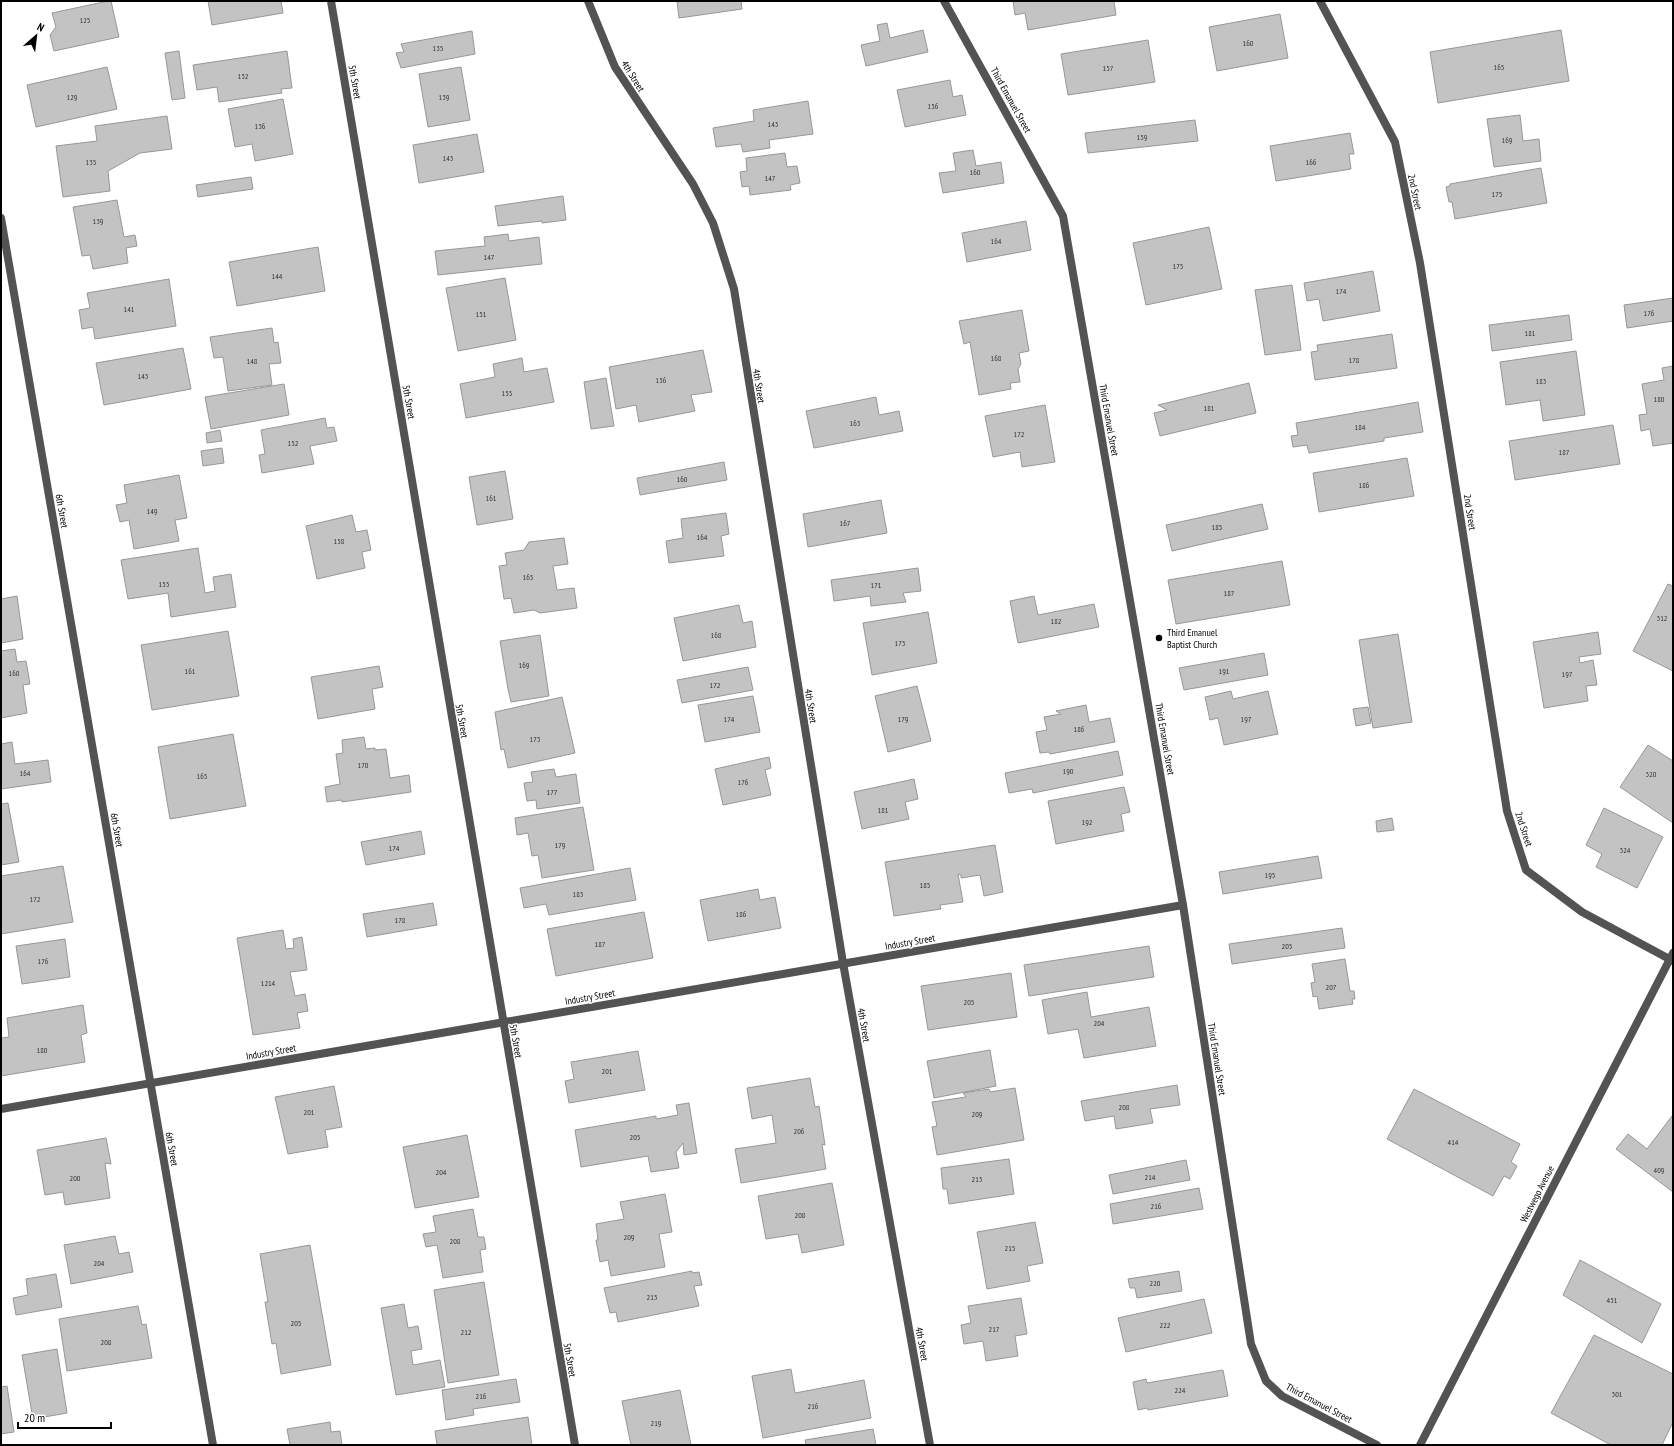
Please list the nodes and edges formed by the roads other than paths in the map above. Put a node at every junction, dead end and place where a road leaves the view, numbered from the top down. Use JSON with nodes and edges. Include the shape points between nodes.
{"nodes":[{"id":1,"x":331,"y":1,"type":"edge"},
{"id":2,"x":588,"y":1,"type":"edge"},
{"id":3,"x":944,"y":1,"type":"edge"},
{"id":4,"x":1320,"y":1,"type":"edge"},
{"id":5,"x":1,"y":218,"type":"edge"},
{"id":6,"x":1183,"y":905,"type":"junction"},
{"id":7,"x":1672,"y":958,"type":"edge"},
{"id":8,"x":843,"y":964,"type":"junction"},
{"id":9,"x":503,"y":1022,"type":"junction"},
{"id":10,"x":150,"y":1083,"type":"junction"},
{"id":11,"x":1,"y":1108,"type":"edge"},
{"id":12,"x":213,"y":1445,"type":"edge"},
{"id":13,"x":574,"y":1445,"type":"edge"},
{"id":14,"x":930,"y":1445,"type":"edge"},
{"id":15,"x":1377,"y":1445,"type":"edge"},
{"id":16,"x":1420,"y":1445,"type":"edge"}],
"edges":[{"from":1,"to":9,"type":"street","name":"5th Street"},
{"from":2,"to":8,"type":"street","name":"4th Street","via":[[615,67],[693,184],[713,223],[734,289]]},
{"from":3,"to":6,"type":"street","name":"Third Emanuel Street","via":[[1064,216]]},
{"from":4,"to":7,"type":"street","name":"2nd Street","via":[[1395,142],[1420,263],[1507,811],[1526,870],[1582,912]]},
{"from":5,"to":10,"type":"street","name":"6th Street"},
{"from":6,"to":8,"type":"street","name":"Industry Street"},
{"from":6,"to":15,"type":"street","name":"Third Emanuel Street","via":[[1251,1344],[1266,1381],[1282,1396]]},
{"from":7,"to":16,"type":"street","name":"Westwego Avenue"},
{"from":8,"to":9,"type":"street","name":"Industry Street"},
{"from":8,"to":14,"type":"street","name":"4th Street"},
{"from":9,"to":10,"type":"street","name":"Industry Street"},
{"from":9,"to":13,"type":"street","name":"5th Street"},
{"from":10,"to":11,"type":"street","name":"Industry Street"},
{"from":10,"to":12,"type":"street","name":"6th Street"}]}
